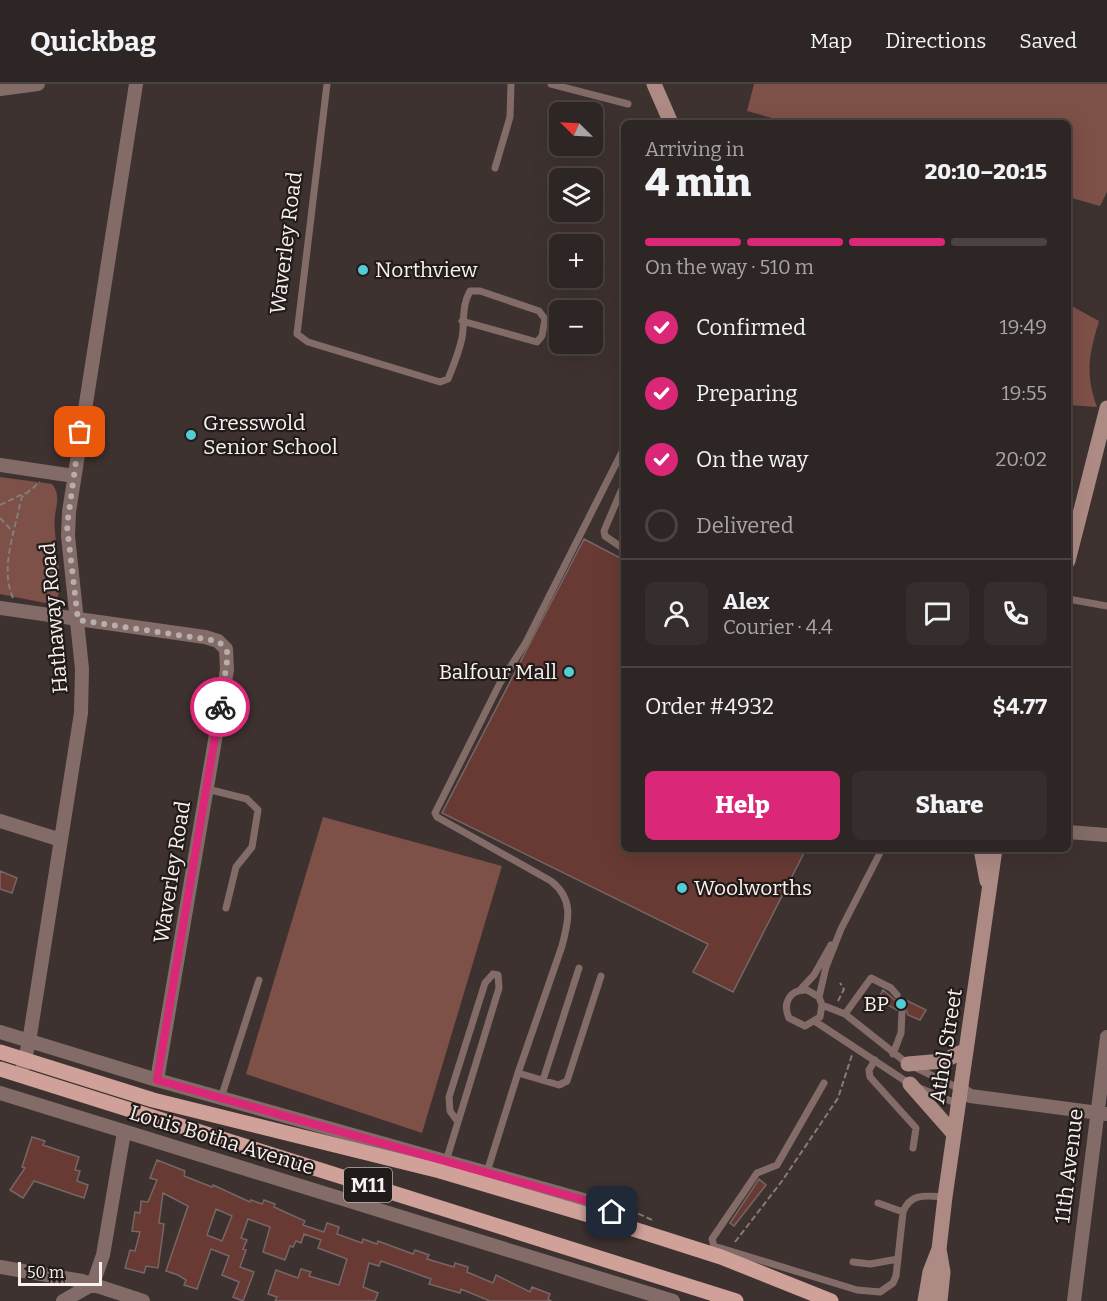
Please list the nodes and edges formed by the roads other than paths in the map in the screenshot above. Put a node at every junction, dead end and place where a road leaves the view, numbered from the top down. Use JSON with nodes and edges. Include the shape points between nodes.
{"nodes":[{"id":1,"x":38,"y":84,"type":"edge"},
{"id":2,"x":136,"y":84,"type":"edge"},
{"id":3,"x":327,"y":84,"type":"edge"},
{"id":4,"x":512,"y":84,"type":"edge"},
{"id":5,"x":551,"y":84,"type":"edge"},
{"id":6,"x":654,"y":84,"type":"edge"},
{"id":7,"x":0,"y":89,"type":"edge"},
{"id":8,"x":627,"y":104,"type":"dead end"},
{"id":9,"x":670,"y":120,"type":"edge"},
{"id":10,"x":495,"y":168,"type":"dead end"},
{"id":11,"x":462,"y":321,"type":"junction"},
{"id":12,"x":1107,"y":408,"type":"edge"},
{"id":13,"x":621,"y":454,"type":"edge"},
{"id":14,"x":0,"y":465,"type":"edge"},
{"id":15,"x":74,"y":476,"type":"junction"},
{"id":16,"x":621,"y":491,"type":"edge"},
{"id":17,"x":621,"y":547,"type":"edge"},
{"id":18,"x":1071,"y":549,"type":"edge"},
{"id":19,"x":1071,"y":600,"type":"edge"},
{"id":20,"x":1107,"y":606,"type":"edge"},
{"id":21,"x":0,"y":608,"type":"edge"},
{"id":22,"x":78,"y":620,"type":"junction"},
{"id":23,"x":207,"y":789,"type":"junction"},
{"id":24,"x":0,"y":821,"type":"edge"},
{"id":25,"x":1071,"y":832,"type":"edge"},
{"id":26,"x":1107,"y":835,"type":"edge"},
{"id":27,"x":61,"y":840,"type":"junction"},
{"id":28,"x":880,"y":852,"type":"edge"},
{"id":29,"x":979,"y":852,"type":"edge"},
{"id":30,"x":995,"y":852,"type":"edge"},
{"id":31,"x":989,"y":887,"type":"junction"},
{"id":32,"x":226,"y":908,"type":"dead end"},
{"id":33,"x":842,"y":929,"type":"junction"},
{"id":34,"x":579,"y":968,"type":"dead end"},
{"id":35,"x":601,"y":976,"type":"dead end"},
{"id":36,"x":259,"y":980,"type":"dead end"},
{"id":37,"x":801,"y":989,"type":"junction"},
{"id":38,"x":897,"y":995,"type":"dead end"},
{"id":39,"x":819,"y":997,"type":"junction"},
{"id":40,"x":822,"y":1005,"type":"junction"},
{"id":41,"x":902,"y":1012,"type":"dead end"},
{"id":42,"x":845,"y":1014,"type":"junction"},
{"id":43,"x":816,"y":1022,"type":"junction"},
{"id":44,"x":0,"y":1032,"type":"edge"},
{"id":45,"x":1107,"y":1037,"type":"edge"},
{"id":46,"x":29,"y":1042,"type":"junction"},
{"id":47,"x":966,"y":1050,"type":"junction"},
{"id":48,"x":0,"y":1052,"type":"edge"},
{"id":49,"x":893,"y":1054,"type":"junction"},
{"id":50,"x":25,"y":1059,"type":"junction"},
{"id":51,"x":875,"y":1060,"type":"junction"},
{"id":52,"x":908,"y":1064,"type":"junction"},
{"id":53,"x":0,"y":1069,"type":"edge"},
{"id":54,"x":518,"y":1073,"type":"junction"},
{"id":55,"x":21,"y":1076,"type":"junction"},
{"id":56,"x":157,"y":1080,"type":"junction"},
{"id":57,"x":543,"y":1080,"type":"junction"},
{"id":58,"x":824,"y":1083,"type":"dead end"},
{"id":59,"x":910,"y":1084,"type":"junction"},
{"id":60,"x":0,"y":1092,"type":"edge"},
{"id":61,"x":962,"y":1096,"type":"junction"},
{"id":62,"x":221,"y":1098,"type":"junction"},
{"id":63,"x":1102,"y":1113,"type":"edge"},
{"id":64,"x":458,"y":1122,"type":"junction"},
{"id":65,"x":124,"y":1132,"type":"junction"},
{"id":66,"x":954,"y":1134,"type":"junction"},
{"id":67,"x":913,"y":1148,"type":"dead end"},
{"id":68,"x":446,"y":1161,"type":"junction"},
{"id":69,"x":487,"y":1172,"type":"junction"},
{"id":70,"x":945,"y":1197,"type":"junction"},
{"id":71,"x":878,"y":1203,"type":"dead end"},
{"id":72,"x":903,"y":1212,"type":"junction"},
{"id":73,"x":624,"y":1226,"type":"junction"},
{"id":74,"x":939,"y":1249,"type":"junction"},
{"id":75,"x":898,"y":1259,"type":"junction"},
{"id":76,"x":853,"y":1262,"type":"dead end"},
{"id":77,"x":0,"y":1267,"type":"edge"},
{"id":78,"x":93,"y":1284,"type":"junction"},
{"id":79,"x":76,"y":1297,"type":"edge"},
{"id":80,"x":63,"y":1301,"type":"edge"},
{"id":81,"x":142,"y":1301,"type":"edge"},
{"id":82,"x":673,"y":1301,"type":"edge"},
{"id":83,"x":736,"y":1301,"type":"edge"},
{"id":84,"x":831,"y":1301,"type":"edge"},
{"id":85,"x":925,"y":1301,"type":"edge"},
{"id":86,"x":940,"y":1301,"type":"edge"},
{"id":87,"x":1074,"y":1301,"type":"edge"}],
"edges":[{"from":1,"to":7,"type":"street"},
{"from":2,"to":15,"type":"street","name":"Hathaway Road"},
{"from":3,"to":11,"type":"lane","name":"Waverley Road","via":[[297,334],[308,342],[440,382],[448,380],[462,338]]},
{"from":4,"to":10,"type":"lane","via":[[510,117]]},
{"from":5,"to":8,"type":"lane"},
{"from":6,"to":9,"type":"main road"},
{"from":11,"to":11,"type":"lane","name":"Waverley Road","via":[[472,290],[543,313],[545,319],[542,336],[534,342]]},
{"from":12,"to":18,"type":"main road"},
{"from":13,"to":54,"type":"lane","via":[[435,813],[551,881],[562,890],[568,904],[562,946]]},
{"from":14,"to":15,"type":"street"},
{"from":15,"to":22,"type":"street","name":"Hathaway Road","via":[[67,526]]},
{"from":16,"to":17,"type":"lane","via":[[604,531]]},
{"from":19,"to":20,"type":"lane"},
{"from":21,"to":22,"type":"street"},
{"from":22,"to":23,"type":"street","name":"Waverley Road","via":[[213,639],[226,649],[227,670]]},
{"from":22,"to":27,"type":"street","name":"Hathaway Road","via":[[83,691]]},
{"from":23,"to":32,"type":"lane","via":[[247,799],[258,810],[252,847],[236,867]]},
{"from":23,"to":56,"type":"street","name":"Waverley Road"},
{"from":24,"to":27,"type":"street"},
{"from":25,"to":26,"type":"street"},
{"from":27,"to":46,"type":"street","name":"Hathaway Road"},
{"from":28,"to":33,"type":"lane"},
{"from":29,"to":31,"type":"main road"},
{"from":30,"to":31,"type":"main road","name":"Athol Street"},
{"from":31,"to":47,"type":"main road","name":"Athol Street"},
{"from":33,"to":37,"type":"lane"},
{"from":33,"to":39,"type":"lane"},
{"from":34,"to":57,"type":"lane"},
{"from":35,"to":57,"type":"lane","via":[[567,1081],[559,1085]]},
{"from":36,"to":62,"type":"lane"},
{"from":37,"to":39,"type":"lane"},
{"from":37,"to":43,"type":"lane","via":[[790,995],[786,1013],[799,1025]]},
{"from":38,"to":42,"type":"lane","via":[[871,978]]},
{"from":39,"to":40,"type":"lane"},
{"from":40,"to":42,"type":"lane"},
{"from":40,"to":43,"type":"lane"},
{"from":41,"to":49,"type":"lane","via":[[903,1025]]},
{"from":42,"to":49,"type":"lane"},
{"from":43,"to":51,"type":"lane"},
{"from":44,"to":46,"type":"street","name":"Louis Botha Avenue"},
{"from":45,"to":63,"type":"street","name":"11th Avenue"},
{"from":46,"to":50,"type":"street","name":"Hathaway Road"},
{"from":46,"to":56,"type":"street","name":"Louis Botha Avenue"},
{"from":47,"to":52,"type":"main road","via":[[943,1061]]},
{"from":47,"to":61,"type":"main road","name":"Athol Street"},
{"from":48,"to":50,"type":"main road","name":"Louis Botha Avenue","number":"M11"},
{"from":49,"to":52,"type":"lane"},
{"from":50,"to":55,"type":"street","name":"Hathaway Road"},
{"from":50,"to":73,"type":"main road","name":"Louis Botha Avenue","number":"M11","via":[[153,1100],[441,1171]]},
{"from":51,"to":59,"type":"lane"},
{"from":51,"to":67,"type":"lane","via":[[870,1077],[916,1128]]},
{"from":52,"to":61,"type":"lane"},
{"from":53,"to":55,"type":"main road","name":"Louis Botha Avenue","number":"M11"},
{"from":54,"to":57,"type":"lane"},
{"from":54,"to":69,"type":"lane"},
{"from":55,"to":83,"type":"main road","name":"Louis Botha Avenue","number":"M11"},
{"from":56,"to":62,"type":"street","name":"Louis Botha Avenue"},
{"from":58,"to":75,"type":"lane","via":[[777,1165],[757,1173],[713,1234],[711,1243],[873,1293],[892,1283]]},
{"from":59,"to":61,"type":"lane"},
{"from":59,"to":66,"type":"main road"},
{"from":60,"to":65,"type":"street","name":"Louis Botha Avenue"},
{"from":61,"to":63,"type":"street"},
{"from":61,"to":66,"type":"main road","name":"Athol Street"},
{"from":62,"to":68,"type":"street","name":"Louis Botha Avenue"},
{"from":63,"to":87,"type":"street","name":"11th Avenue"},
{"from":64,"to":64,"type":"lane","via":[[450,1111],[449,1097],[484,983],[493,974],[498,975],[499,988]]},
{"from":64,"to":68,"type":"lane"},
{"from":65,"to":78,"type":"street","via":[[103,1256]]},
{"from":65,"to":82,"type":"street","name":"Louis Botha Avenue"},
{"from":66,"to":70,"type":"main road","name":"Athol Street"},
{"from":68,"to":69,"type":"street","name":"Louis Botha Avenue"},
{"from":69,"to":73,"type":"street","name":"Louis Botha Avenue","via":[[605,1206]]},
{"from":70,"to":72,"type":"lane","via":[[917,1196]]},
{"from":70,"to":74,"type":"main road","name":"Athol Street"},
{"from":71,"to":72,"type":"lane"},
{"from":72,"to":75,"type":"lane"},
{"from":73,"to":84,"type":"main road","name":"Louis Botha Avenue","number":"M11","via":[[721,1257]]},
{"from":74,"to":85,"type":"main road","name":"Athol Street"},
{"from":74,"to":86,"type":"main road","name":"Athol Street","via":[[943,1272]]},
{"from":75,"to":76,"type":"lane","via":[[870,1264]]},
{"from":77,"to":78,"type":"street"},
{"from":78,"to":79,"type":"street"},
{"from":78,"to":81,"type":"street"},
{"from":79,"to":80,"type":"street"}]}
